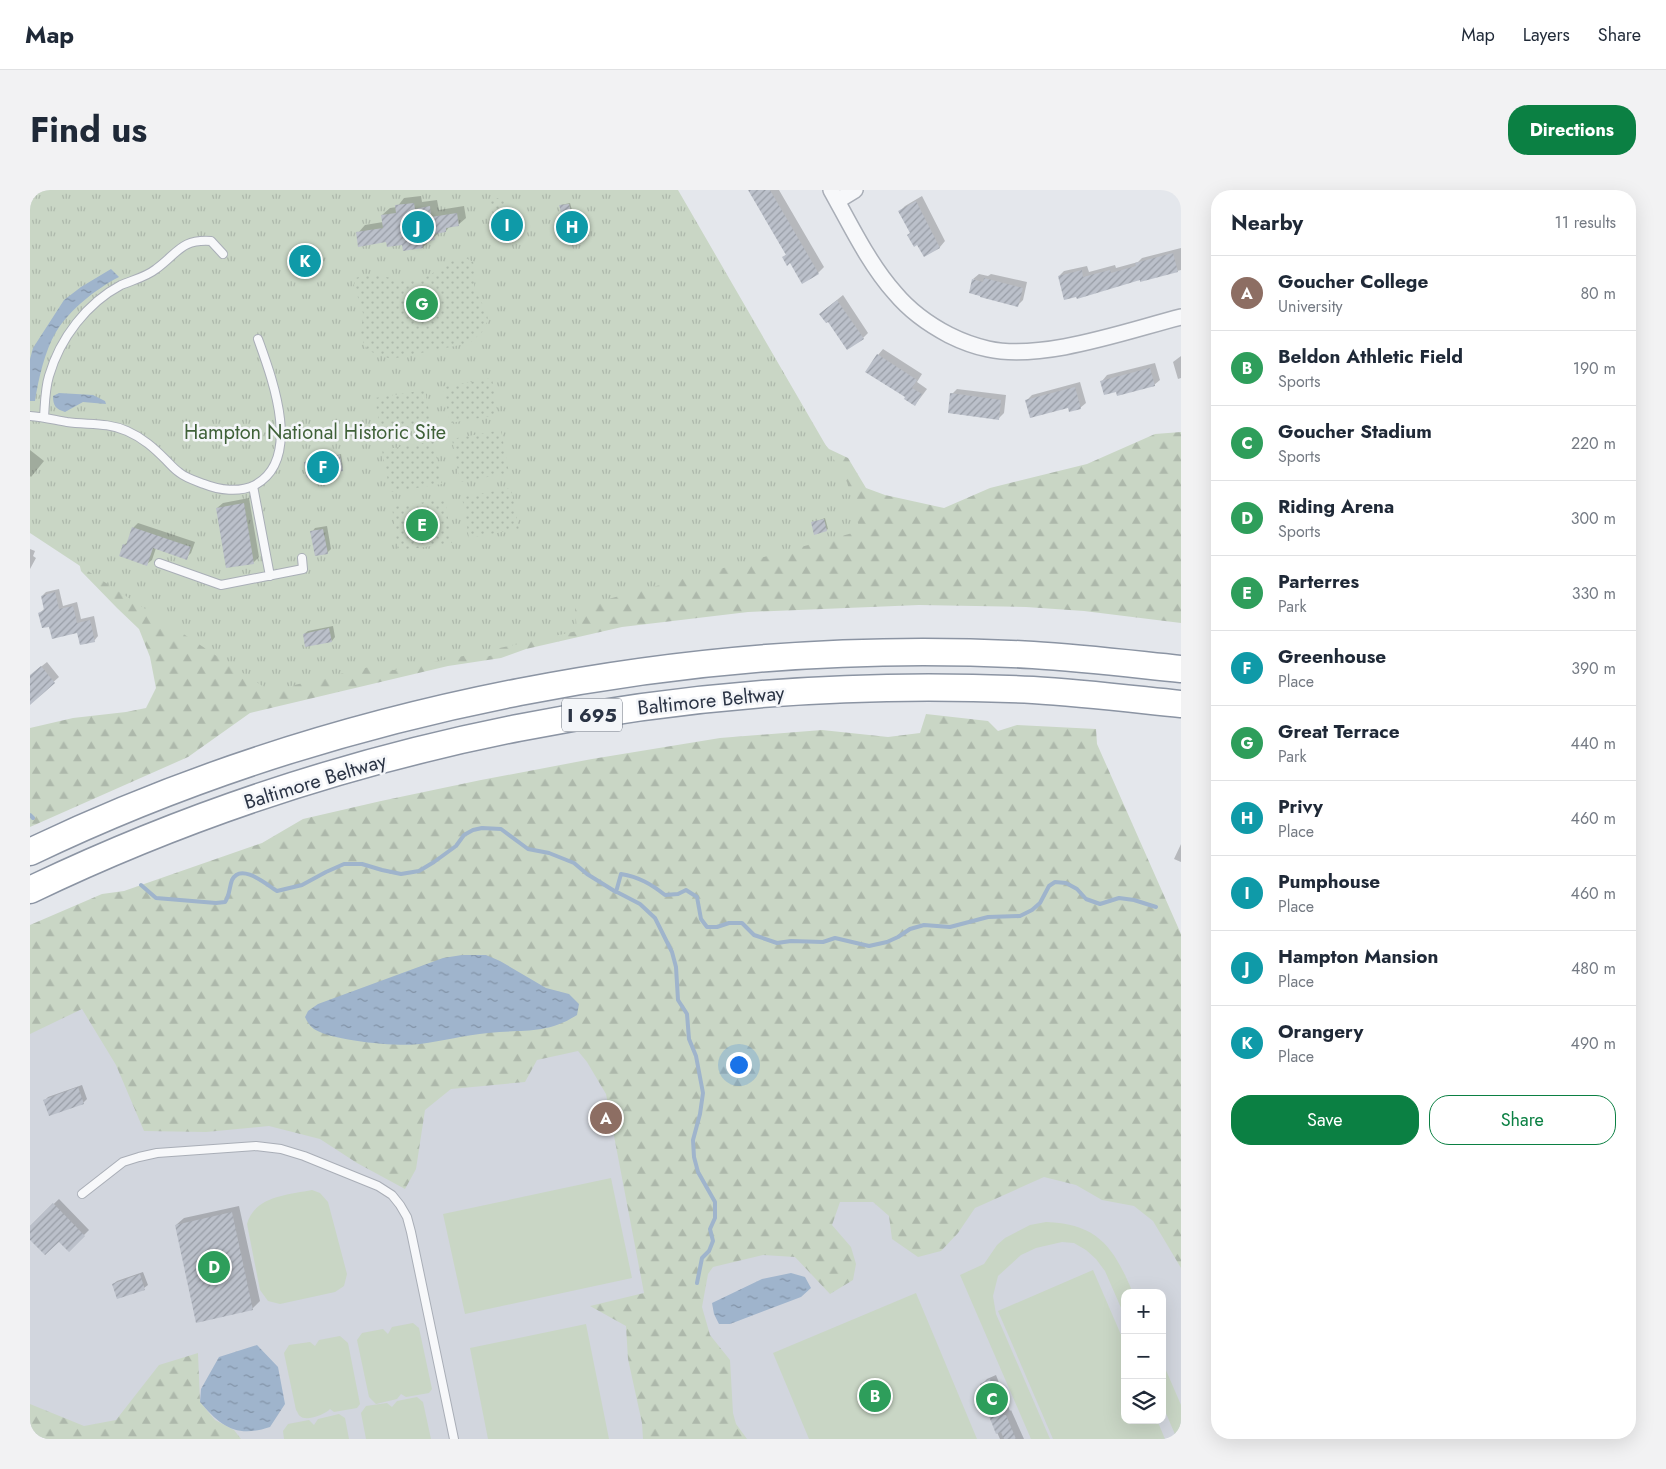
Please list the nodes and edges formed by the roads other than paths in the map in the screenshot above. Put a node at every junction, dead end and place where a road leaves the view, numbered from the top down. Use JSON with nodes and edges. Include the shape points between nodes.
{"nodes":[{"id":1,"x":855,"y":190,"type":"edge"},
{"id":2,"x":834,"y":195,"type":"edge"},
{"id":3,"x":223,"y":254,"type":"dead end"},
{"id":4,"x":1181,"y":317,"type":"edge"},
{"id":5,"x":258,"y":339,"type":"dead end"},
{"id":6,"x":30,"y":416,"type":"edge"},
{"id":7,"x":44,"y":417,"type":"junction"},
{"id":8,"x":252,"y":486,"type":"junction"},
{"id":9,"x":302,"y":558,"type":"dead end"},
{"id":10,"x":160,"y":563,"type":"dead end"},
{"id":11,"x":270,"y":576,"type":"junction"},
{"id":12,"x":1181,"y":669,"type":"edge"},
{"id":13,"x":1181,"y":704,"type":"edge"},
{"id":14,"x":30,"y":852,"type":"edge"},
{"id":15,"x":30,"y":890,"type":"edge"},
{"id":16,"x":82,"y":1194,"type":"dead end"},
{"id":17,"x":454,"y":1439,"type":"edge"}],
"edges":[{"from":1,"to":2,"type":"street"},
{"from":2,"to":4,"type":"street","via":[[901,301],[932,326],[970,344],[1008,352],[1042,351]]},
{"from":3,"to":7,"type":"lane","via":[[211,241],[190,242],[156,269],[101,299],[62,344],[49,376]]},
{"from":5,"to":8,"type":"lane","via":[[277,399],[280,442],[272,472]]},
{"from":6,"to":7,"type":"lane"},
{"from":7,"to":8,"type":"lane","via":[[106,424],[125,430],[144,439],[180,473],[197,481],[224,490],[242,490]]},
{"from":8,"to":11,"type":"lane"},
{"from":9,"to":11,"type":"lane","via":[[303,568]]},
{"from":10,"to":11,"type":"lane","via":[[221,585]]},
{"from":12,"to":14,"type":"highway","name":"Baltimore Beltway","number":"I 695","via":[[1032,655],[882,653],[789,657],[604,677],[514,693],[329,738],[146,801]]},
{"from":13,"to":15,"type":"highway","name":"Baltimore Beltway","number":"I 695","via":[[1032,690],[885,688],[792,692],[610,711],[416,751],[254,799],[158,834]]},
{"from":16,"to":17,"type":"lane","via":[[123,1162],[139,1157],[256,1146],[304,1156],[378,1186],[392,1195],[407,1217],[411,1232]]}]}
